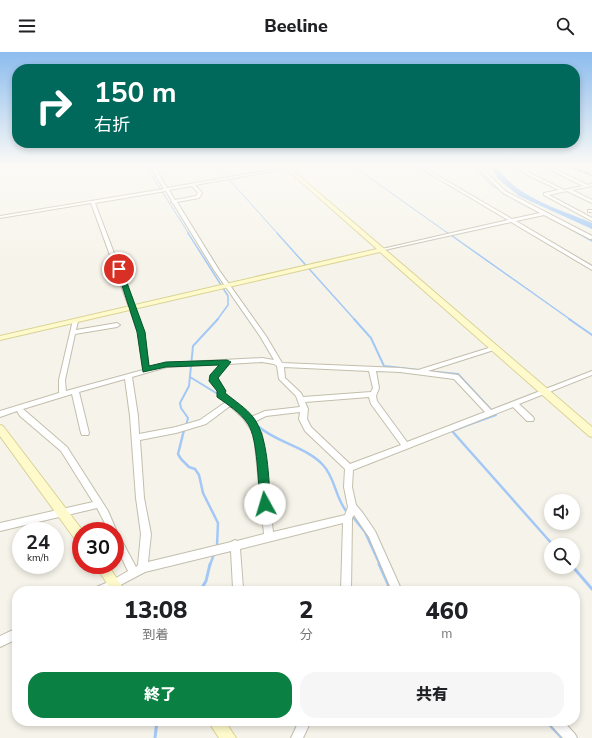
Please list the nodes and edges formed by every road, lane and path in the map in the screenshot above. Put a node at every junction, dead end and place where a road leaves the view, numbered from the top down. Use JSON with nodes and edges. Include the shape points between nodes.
{"nodes":[{"id":1,"x":117,"y":198,"type":"edge"},
{"id":2,"x":171,"y":198,"type":"edge"},
{"id":3,"x":193,"y":198,"type":"edge"},
{"id":4,"x":322,"y":198,"type":"edge"},
{"id":5,"x":474,"y":198,"type":"edge"},
{"id":6,"x":516,"y":198,"type":"edge"},
{"id":7,"x":552,"y":198,"type":"edge"},
{"id":8,"x":93,"y":202,"type":"junction"},
{"id":9,"x":173,"y":202,"type":"junction"},
{"id":10,"x":545,"y":213,"type":"junction"},
{"id":11,"x":0,"y":217,"type":"edge"},
{"id":12,"x":592,"y":220,"type":"edge"},
{"id":13,"x":513,"y":221,"type":"junction"},
{"id":14,"x":592,"y":238,"type":"edge"},
{"id":15,"x":382,"y":250,"type":"junction"},
{"id":16,"x":592,"y":268,"type":"edge"},
{"id":17,"x":230,"y":286,"type":"junction"},
{"id":18,"x":133,"y":309,"type":"junction"},
{"id":19,"x":75,"y":321,"type":"junction"},
{"id":20,"x":118,"y":325,"type":"dead end"},
{"id":21,"x":72,"y":333,"type":"junction"},
{"id":22,"x":0,"y":338,"type":"edge"},
{"id":23,"x":495,"y":348,"type":"junction"},
{"id":24,"x":227,"y":362,"type":"junction"},
{"id":25,"x":280,"y":365,"type":"junction"},
{"id":26,"x":146,"y":370,"type":"junction"},
{"id":27,"x":372,"y":370,"type":"junction"},
{"id":28,"x":416,"y":373,"type":"junction"},
{"id":29,"x":592,"y":373,"type":"edge"},
{"id":30,"x":128,"y":375,"type":"junction"},
{"id":31,"x":75,"y":391,"type":"junction"},
{"id":32,"x":544,"y":391,"type":"junction"},
{"id":33,"x":63,"y":394,"type":"junction"},
{"id":34,"x":373,"y":394,"type":"junction"},
{"id":35,"x":301,"y":400,"type":"junction"},
{"id":36,"x":230,"y":403,"type":"junction"},
{"id":37,"x":514,"y":403,"type":"junction"},
{"id":38,"x":18,"y":408,"type":"junction"},
{"id":39,"x":304,"y":410,"type":"junction"},
{"id":40,"x":489,"y":412,"type":"junction"},
{"id":41,"x":0,"y":414,"type":"edge"},
{"id":42,"x":530,"y":419,"type":"dead end"},
{"id":43,"x":251,"y":420,"type":"junction"},
{"id":44,"x":0,"y":429,"type":"edge"},
{"id":45,"x":86,"y":433,"type":"dead end"},
{"id":46,"x":592,"y":433,"type":"edge"},
{"id":47,"x":136,"y":438,"type":"junction"},
{"id":48,"x":406,"y":446,"type":"junction"},
{"id":49,"x":348,"y":468,"type":"junction"},
{"id":50,"x":99,"y":504,"type":"junction"},
{"id":51,"x":64,"y":513,"type":"junction"},
{"id":52,"x":350,"y":513,"type":"junction"},
{"id":53,"x":108,"y":522,"type":"edge"},
{"id":54,"x":72,"y":525,"type":"edge"},
{"id":55,"x":0,"y":527,"type":"edge"},
{"id":56,"x":269,"y":537,"type":"junction"},
{"id":57,"x":235,"y":544,"type":"junction"},
{"id":58,"x":124,"y":552,"type":"edge"},
{"id":59,"x":143,"y":568,"type":"junction"},
{"id":60,"x":134,"y":573,"type":"junction"},
{"id":61,"x":107,"y":574,"type":"edge"},
{"id":62,"x":116,"y":586,"type":"edge"},
{"id":63,"x":119,"y":586,"type":"edge"},
{"id":64,"x":238,"y":586,"type":"edge"},
{"id":65,"x":346,"y":586,"type":"edge"},
{"id":66,"x":395,"y":586,"type":"edge"},
{"id":67,"x":12,"y":635,"type":"edge"},
{"id":68,"x":0,"y":642,"type":"edge"},
{"id":69,"x":220,"y":726,"type":"edge"},
{"id":70,"x":303,"y":726,"type":"edge"},
{"id":71,"x":560,"y":726,"type":"edge"},
{"id":72,"x":228,"y":738,"type":"edge"},
{"id":73,"x":297,"y":738,"type":"edge"},
{"id":74,"x":571,"y":738,"type":"edge"}],
"edges":[{"from":1,"to":8,"type":"street"},
{"from":2,"to":9,"type":"street"},
{"from":3,"to":9,"type":"street"},
{"from":4,"to":15,"type":"street"},
{"from":5,"to":13,"type":"street"},
{"from":6,"to":10,"type":"street"},
{"from":7,"to":12,"type":"street"},
{"from":8,"to":11,"type":"street"},
{"from":8,"to":18,"type":"street"},
{"from":9,"to":17,"type":"street"},
{"from":10,"to":13,"type":"street"},
{"from":10,"to":14,"type":"street"},
{"from":13,"to":15,"type":"street"},
{"from":13,"to":16,"type":"street"},
{"from":15,"to":17,"type":"street"},
{"from":15,"to":23,"type":"street"},
{"from":17,"to":18,"type":"street"},
{"from":17,"to":25,"type":"street"},
{"from":18,"to":19,"type":"street"},
{"from":18,"to":26,"type":"street","via":[[143,340]]},
{"from":19,"to":21,"type":"street"},
{"from":19,"to":22,"type":"street"},
{"from":20,"to":21,"type":"street"},
{"from":21,"to":33,"type":"street","via":[[62,380]]},
{"from":23,"to":28,"type":"street"},
{"from":23,"to":32,"type":"street"},
{"from":24,"to":25,"type":"street","via":[[262,360]]},
{"from":24,"to":26,"type":"street","via":[[166,365]]},
{"from":24,"to":36,"type":"street","via":[[213,377],[222,391],[220,394]]},
{"from":25,"to":27,"type":"street"},
{"from":25,"to":35,"type":"street","via":[[282,379],[295,390]]},
{"from":26,"to":30,"type":"street"},
{"from":27,"to":28,"type":"street"},
{"from":27,"to":34,"type":"street","via":[[376,388]]},
{"from":28,"to":40,"type":"street","via":[[456,377]]},
{"from":29,"to":32,"type":"street"},
{"from":30,"to":31,"type":"street"},
{"from":30,"to":47,"type":"street"},
{"from":31,"to":33,"type":"street"},
{"from":31,"to":45,"type":"street"},
{"from":32,"to":37,"type":"street"},
{"from":32,"to":46,"type":"street"},
{"from":33,"to":38,"type":"street"},
{"from":34,"to":35,"type":"street"},
{"from":34,"to":48,"type":"street","via":[[380,413]]},
{"from":35,"to":39,"type":"street"},
{"from":36,"to":43,"type":"street"},
{"from":36,"to":47,"type":"street","via":[[203,422]]},
{"from":37,"to":40,"type":"street"},
{"from":37,"to":42,"type":"street"},
{"from":38,"to":41,"type":"street"},
{"from":38,"to":50,"type":"street","via":[[64,449]]},
{"from":39,"to":43,"type":"street","via":[[265,414]]},
{"from":39,"to":49,"type":"street","via":[[302,418],[308,429]]},
{"from":40,"to":48,"type":"street"},
{"from":43,"to":56,"type":"street","via":[[258,434]]},
{"from":44,"to":51,"type":"street"},
{"from":47,"to":59,"type":"street","via":[[140,498],[146,534]]},
{"from":48,"to":49,"type":"street"},
{"from":49,"to":52,"type":"street"},
{"from":50,"to":51,"type":"street"},
{"from":50,"to":53,"type":"street"},
{"from":51,"to":54,"type":"street"},
{"from":51,"to":55,"type":"street"},
{"from":52,"to":56,"type":"street"},
{"from":52,"to":65,"type":"street"},
{"from":52,"to":66,"type":"street","via":[[360,515]]},
{"from":56,"to":57,"type":"street"},
{"from":57,"to":59,"type":"street"},
{"from":57,"to":64,"type":"street"},
{"from":58,"to":60,"type":"street"},
{"from":59,"to":60,"type":"street"},
{"from":60,"to":63,"type":"street"},
{"from":61,"to":62,"type":"street"},
{"from":67,"to":68,"type":"street"},
{"from":69,"to":72,"type":"street"},
{"from":70,"to":73,"type":"street"},
{"from":71,"to":74,"type":"street"}]}
